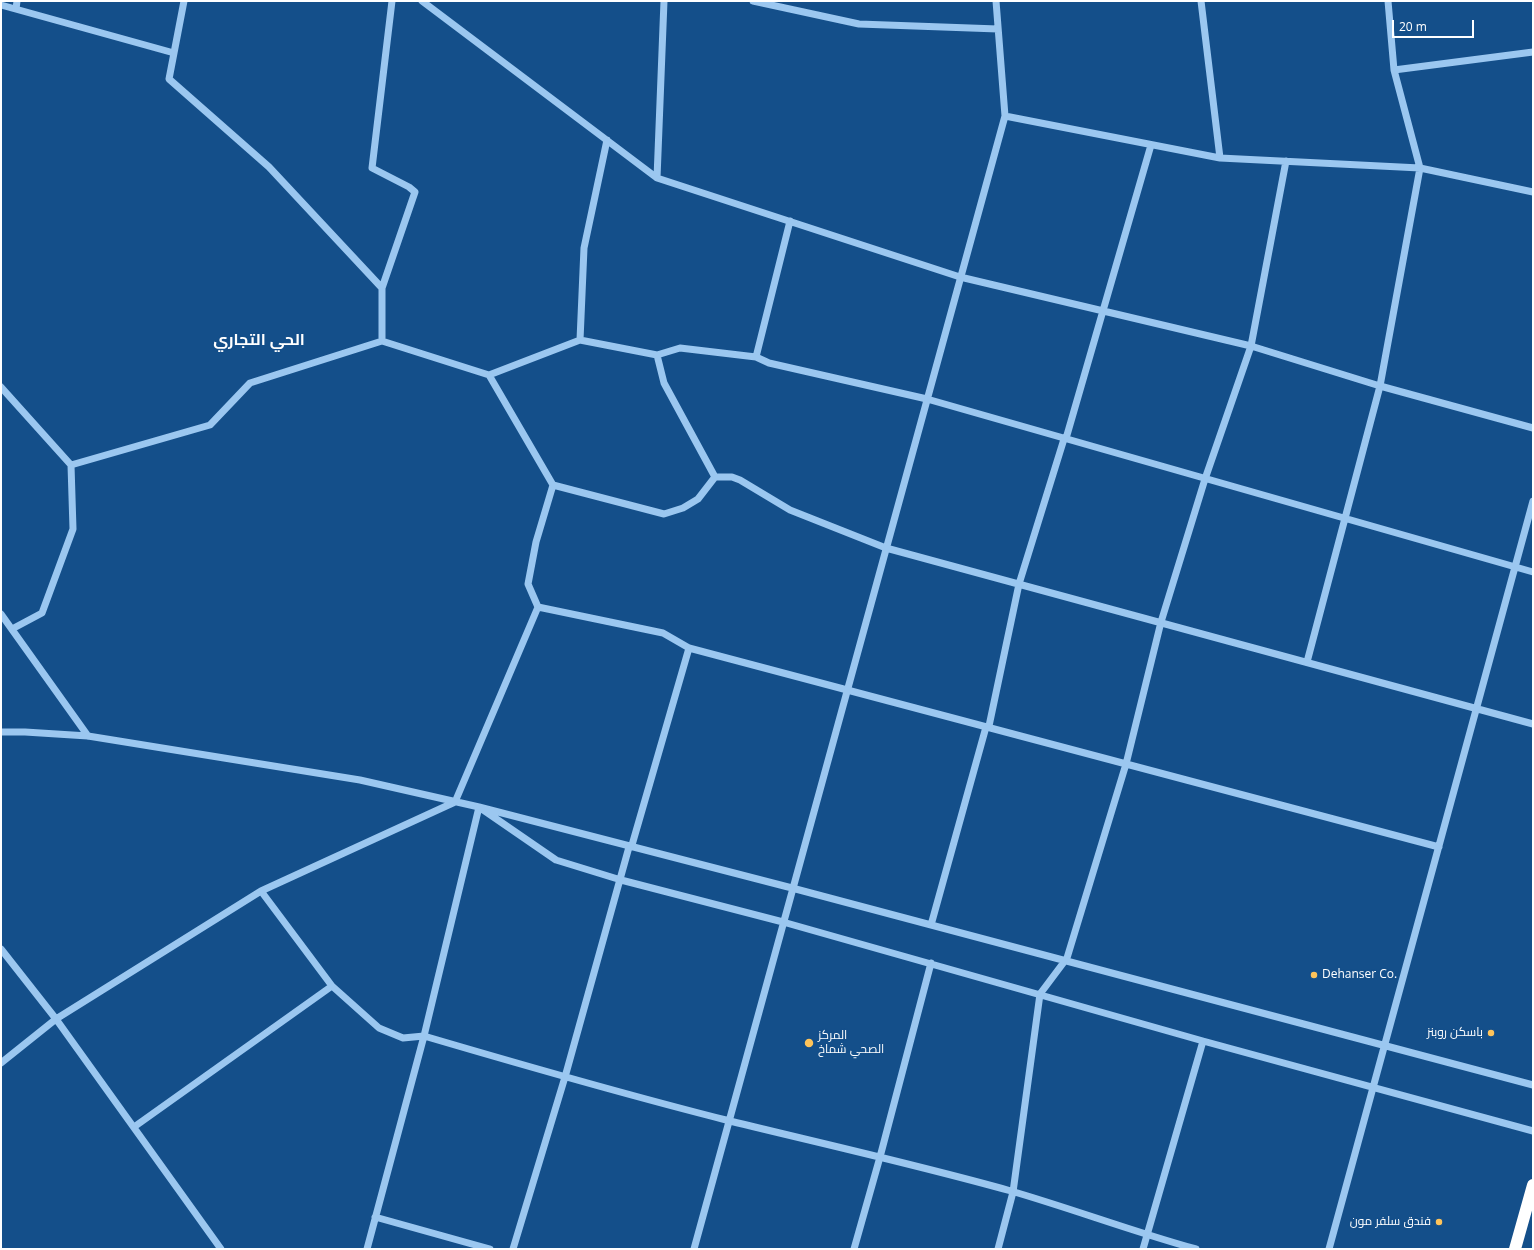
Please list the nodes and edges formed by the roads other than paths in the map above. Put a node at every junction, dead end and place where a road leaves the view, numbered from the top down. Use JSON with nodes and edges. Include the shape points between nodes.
{"nodes":[{"id":1,"x":16,"y":1,"type":"edge"},
{"id":2,"x":184,"y":1,"type":"edge"},
{"id":3,"x":392,"y":1,"type":"edge"},
{"id":4,"x":422,"y":1,"type":"edge"},
{"id":5,"x":664,"y":1,"type":"edge"},
{"id":6,"x":753,"y":1,"type":"edge"},
{"id":7,"x":996,"y":1,"type":"edge"},
{"id":8,"x":1201,"y":1,"type":"edge"},
{"id":9,"x":1388,"y":1,"type":"edge"},
{"id":10,"x":1,"y":5,"type":"edge"},
{"id":11,"x":16,"y":9,"type":"junction"},
{"id":12,"x":998,"y":29,"type":"junction"},
{"id":13,"x":1533,"y":52,"type":"edge"},
{"id":14,"x":174,"y":53,"type":"junction"},
{"id":15,"x":1394,"y":70,"type":"junction"},
{"id":16,"x":1005,"y":116,"type":"junction"},
{"id":17,"x":607,"y":140,"type":"junction"},
{"id":18,"x":1151,"y":145,"type":"junction"},
{"id":19,"x":1220,"y":158,"type":"junction"},
{"id":20,"x":1286,"y":162,"type":"junction"},
{"id":21,"x":1420,"y":168,"type":"junction"},
{"id":22,"x":657,"y":178,"type":"junction"},
{"id":23,"x":1533,"y":192,"type":"edge"},
{"id":24,"x":790,"y":221,"type":"junction"},
{"id":25,"x":960,"y":277,"type":"junction"},
{"id":26,"x":382,"y":288,"type":"junction"},
{"id":27,"x":1102,"y":311,"type":"junction"},
{"id":28,"x":580,"y":340,"type":"junction"},
{"id":29,"x":382,"y":341,"type":"junction"},
{"id":30,"x":1252,"y":346,"type":"junction"},
{"id":31,"x":657,"y":355,"type":"junction"},
{"id":32,"x":756,"y":357,"type":"junction"},
{"id":33,"x":489,"y":375,"type":"junction"},
{"id":34,"x":1380,"y":386,"type":"junction"},
{"id":35,"x":1,"y":387,"type":"edge"},
{"id":36,"x":927,"y":399,"type":"junction"},
{"id":37,"x":1533,"y":428,"type":"edge"},
{"id":38,"x":1064,"y":438,"type":"junction"},
{"id":39,"x":71,"y":465,"type":"junction"},
{"id":40,"x":715,"y":477,"type":"junction"},
{"id":41,"x":1206,"y":479,"type":"junction"},
{"id":42,"x":553,"y":485,"type":"junction"},
{"id":43,"x":1533,"y":501,"type":"edge"},
{"id":44,"x":1344,"y":518,"type":"junction"},
{"id":45,"x":886,"y":548,"type":"junction"},
{"id":46,"x":1515,"y":567,"type":"junction"},
{"id":47,"x":1533,"y":572,"type":"edge"},
{"id":48,"x":1019,"y":584,"type":"junction"},
{"id":49,"x":538,"y":607,"type":"junction"},
{"id":50,"x":1,"y":614,"type":"edge"},
{"id":51,"x":1161,"y":622,"type":"junction"},
{"id":52,"x":12,"y":630,"type":"junction"},
{"id":53,"x":689,"y":648,"type":"junction"},
{"id":54,"x":1307,"y":662,"type":"junction"},
{"id":55,"x":847,"y":690,"type":"junction"},
{"id":56,"x":1476,"y":709,"type":"junction"},
{"id":57,"x":1533,"y":724,"type":"edge"},
{"id":58,"x":986,"y":727,"type":"junction"},
{"id":59,"x":1,"y":732,"type":"edge"},
{"id":60,"x":88,"y":736,"type":"junction"},
{"id":61,"x":1126,"y":764,"type":"junction"},
{"id":62,"x":454,"y":802,"type":"junction"},
{"id":63,"x":479,"y":807,"type":"junction"},
{"id":64,"x":629,"y":847,"type":"junction"},
{"id":65,"x":1439,"y":847,"type":"junction"},
{"id":66,"x":620,"y":880,"type":"junction"},
{"id":67,"x":792,"y":888,"type":"junction"},
{"id":68,"x":261,"y":891,"type":"junction"},
{"id":69,"x":783,"y":922,"type":"junction"},
{"id":70,"x":931,"y":925,"type":"junction"},
{"id":71,"x":1,"y":949,"type":"edge"},
{"id":72,"x":1064,"y":960,"type":"junction"},
{"id":73,"x":931,"y":963,"type":"junction"},
{"id":74,"x":332,"y":986,"type":"junction"},
{"id":75,"x":1040,"y":994,"type":"junction"},
{"id":76,"x":56,"y":1019,"type":"junction"},
{"id":77,"x":424,"y":1036,"type":"junction"},
{"id":78,"x":1203,"y":1041,"type":"junction"},
{"id":79,"x":1385,"y":1045,"type":"junction"},
{"id":80,"x":1,"y":1063,"type":"edge"},
{"id":81,"x":565,"y":1077,"type":"junction"},
{"id":82,"x":1533,"y":1085,"type":"edge"},
{"id":83,"x":1373,"y":1087,"type":"junction"},
{"id":84,"x":729,"y":1120,"type":"junction"},
{"id":85,"x":134,"y":1127,"type":"junction"},
{"id":86,"x":1533,"y":1131,"type":"edge"},
{"id":87,"x":880,"y":1157,"type":"junction"},
{"id":88,"x":1533,"y":1185,"type":"edge"},
{"id":89,"x":1013,"y":1192,"type":"junction"},
{"id":90,"x":375,"y":1217,"type":"junction"},
{"id":91,"x":1146,"y":1235,"type":"junction"},
{"id":92,"x":221,"y":1249,"type":"edge"},
{"id":93,"x":367,"y":1249,"type":"edge"},
{"id":94,"x":490,"y":1249,"type":"edge"},
{"id":95,"x":513,"y":1249,"type":"edge"},
{"id":96,"x":694,"y":1249,"type":"edge"},
{"id":97,"x":854,"y":1249,"type":"edge"},
{"id":98,"x":998,"y":1249,"type":"edge"},
{"id":99,"x":1143,"y":1249,"type":"edge"},
{"id":100,"x":1196,"y":1249,"type":"edge"},
{"id":101,"x":1329,"y":1249,"type":"edge"},
{"id":102,"x":1515,"y":1249,"type":"edge"}],
"edges":[{"from":1,"to":11,"type":"street"},
{"from":2,"to":14,"type":"street"},
{"from":3,"to":26,"type":"street","via":[[372,168],[415,192]]},
{"from":4,"to":17,"type":"street"},
{"from":5,"to":22,"type":"street"},
{"from":6,"to":12,"type":"street","via":[[859,24]]},
{"from":7,"to":12,"type":"street"},
{"from":8,"to":19,"type":"street"},
{"from":9,"to":15,"type":"street"},
{"from":10,"to":11,"type":"street"},
{"from":11,"to":14,"type":"street"},
{"from":12,"to":16,"type":"street"},
{"from":13,"to":15,"type":"street"},
{"from":14,"to":26,"type":"street","via":[[169,79],[269,167]]},
{"from":15,"to":21,"type":"street"},
{"from":16,"to":18,"type":"street"},
{"from":16,"to":25,"type":"street"},
{"from":17,"to":22,"type":"street"},
{"from":17,"to":28,"type":"street","via":[[584,248]]},
{"from":18,"to":19,"type":"street"},
{"from":18,"to":27,"type":"street"},
{"from":19,"to":20,"type":"street"},
{"from":20,"to":21,"type":"street"},
{"from":20,"to":30,"type":"street"},
{"from":21,"to":23,"type":"street"},
{"from":21,"to":34,"type":"street"},
{"from":22,"to":24,"type":"street"},
{"from":24,"to":25,"type":"street"},
{"from":24,"to":32,"type":"street"},
{"from":25,"to":27,"type":"street"},
{"from":25,"to":36,"type":"street"},
{"from":26,"to":29,"type":"street"},
{"from":27,"to":30,"type":"street"},
{"from":27,"to":38,"type":"street","via":[[1067,435]]},
{"from":28,"to":31,"type":"street"},
{"from":28,"to":33,"type":"street"},
{"from":29,"to":33,"type":"street"},
{"from":29,"to":39,"type":"street","via":[[250,383],[210,425]]},
{"from":30,"to":34,"type":"street"},
{"from":30,"to":41,"type":"street"},
{"from":31,"to":32,"type":"street","via":[[680,348]]},
{"from":31,"to":40,"type":"street","via":[[664,383]]},
{"from":32,"to":36,"type":"street","via":[[768,363]]},
{"from":33,"to":42,"type":"street"},
{"from":34,"to":37,"type":"street"},
{"from":34,"to":44,"type":"street"},
{"from":35,"to":39,"type":"street"},
{"from":36,"to":38,"type":"street"},
{"from":36,"to":45,"type":"street"},
{"from":38,"to":41,"type":"street"},
{"from":38,"to":48,"type":"street"},
{"from":39,"to":52,"type":"street","via":[[73,529],[42,613]]},
{"from":40,"to":42,"type":"street","via":[[698,499],[683,508],[664,514]]},
{"from":40,"to":45,"type":"street","via":[[732,477],[740,480],[790,510]]},
{"from":41,"to":44,"type":"street"},
{"from":41,"to":51,"type":"street"},
{"from":42,"to":49,"type":"street","via":[[536,542],[528,584]]},
{"from":43,"to":46,"type":"street"},
{"from":44,"to":46,"type":"street"},
{"from":44,"to":54,"type":"street"},
{"from":45,"to":48,"type":"street"},
{"from":45,"to":55,"type":"street"},
{"from":46,"to":47,"type":"street"},
{"from":46,"to":56,"type":"street"},
{"from":48,"to":51,"type":"street"},
{"from":48,"to":58,"type":"street","via":[[989,726]]},
{"from":49,"to":53,"type":"street","via":[[663,633]]},
{"from":49,"to":62,"type":"street"},
{"from":50,"to":52,"type":"street"},
{"from":51,"to":54,"type":"street"},
{"from":51,"to":61,"type":"street"},
{"from":52,"to":60,"type":"street"},
{"from":53,"to":55,"type":"street"},
{"from":53,"to":64,"type":"street","via":[[632,845]]},
{"from":54,"to":56,"type":"street"},
{"from":55,"to":58,"type":"street"},
{"from":55,"to":67,"type":"street"},
{"from":56,"to":57,"type":"street"},
{"from":56,"to":65,"type":"street"},
{"from":58,"to":61,"type":"street"},
{"from":58,"to":70,"type":"street"},
{"from":59,"to":60,"type":"street"},
{"from":60,"to":62,"type":"street","via":[[360,780]]},
{"from":61,"to":65,"type":"street"},
{"from":61,"to":72,"type":"street"},
{"from":62,"to":63,"type":"street"},
{"from":62,"to":68,"type":"street"},
{"from":63,"to":64,"type":"street"},
{"from":63,"to":66,"type":"street","via":[[556,860]]},
{"from":63,"to":77,"type":"street"},
{"from":64,"to":66,"type":"street"},
{"from":64,"to":67,"type":"street"},
{"from":65,"to":79,"type":"street"},
{"from":66,"to":69,"type":"street"},
{"from":66,"to":81,"type":"street"},
{"from":67,"to":69,"type":"street"},
{"from":67,"to":70,"type":"street"},
{"from":68,"to":74,"type":"street"},
{"from":68,"to":76,"type":"street"},
{"from":69,"to":73,"type":"street"},
{"from":69,"to":84,"type":"street"},
{"from":70,"to":72,"type":"street"},
{"from":71,"to":76,"type":"street"},
{"from":72,"to":75,"type":"street"},
{"from":72,"to":79,"type":"street"},
{"from":73,"to":75,"type":"street"},
{"from":73,"to":87,"type":"street"},
{"from":74,"to":77,"type":"street","via":[[379,1028],[403,1038]]},
{"from":74,"to":85,"type":"street"},
{"from":75,"to":78,"type":"street"},
{"from":75,"to":89,"type":"street"},
{"from":76,"to":80,"type":"street"},
{"from":76,"to":85,"type":"street"},
{"from":77,"to":81,"type":"street"},
{"from":77,"to":90,"type":"street"},
{"from":78,"to":83,"type":"street"},
{"from":78,"to":91,"type":"street"},
{"from":79,"to":82,"type":"street"},
{"from":79,"to":83,"type":"street"},
{"from":81,"to":84,"type":"street"},
{"from":81,"to":95,"type":"street"},
{"from":83,"to":86,"type":"street"},
{"from":83,"to":101,"type":"street"},
{"from":84,"to":87,"type":"street"},
{"from":84,"to":96,"type":"street"},
{"from":85,"to":92,"type":"street"},
{"from":87,"to":89,"type":"street"},
{"from":87,"to":97,"type":"street"},
{"from":88,"to":102,"type":"highway"},
{"from":89,"to":91,"type":"street"},
{"from":89,"to":98,"type":"street"},
{"from":90,"to":93,"type":"street"},
{"from":90,"to":94,"type":"street"},
{"from":91,"to":99,"type":"street"},
{"from":91,"to":100,"type":"street"}]}
